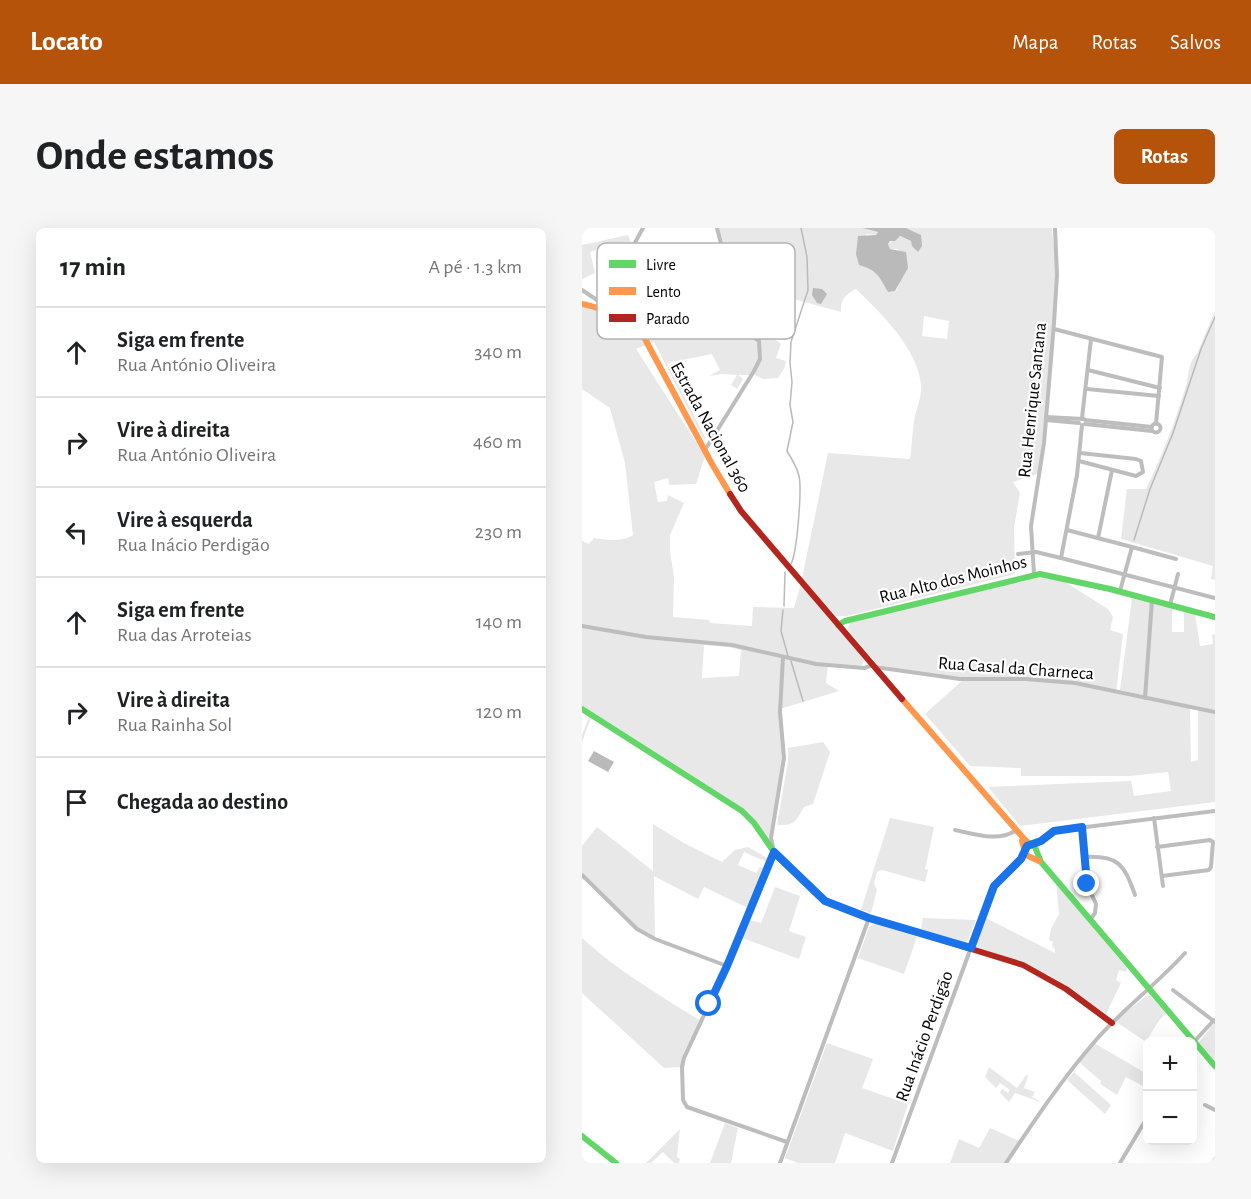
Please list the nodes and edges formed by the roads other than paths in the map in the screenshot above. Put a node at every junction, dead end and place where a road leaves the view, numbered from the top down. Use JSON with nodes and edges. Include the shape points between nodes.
{"nodes":[{"id":1,"x":643,"y":228,"type":"edge"},
{"id":2,"x":717,"y":228,"type":"edge"},
{"id":3,"x":1054,"y":228,"type":"edge"},
{"id":4,"x":635,"y":243,"type":"edge"},
{"id":5,"x":721,"y":243,"type":"edge"},
{"id":6,"x":582,"y":290,"type":"edge"},
{"id":7,"x":597,"y":300,"type":"edge"},
{"id":8,"x":582,"y":304,"type":"edge"},
{"id":9,"x":597,"y":308,"type":"edge"},
{"id":10,"x":1054,"y":329,"type":"junction"},
{"id":11,"x":644,"y":339,"type":"edge"},
{"id":12,"x":648,"y":339,"type":"edge"},
{"id":13,"x":756,"y":339,"type":"edge"},
{"id":14,"x":1091,"y":339,"type":"junction"},
{"id":15,"x":647,"y":342,"type":"junction"},
{"id":16,"x":1088,"y":370,"type":"junction"},
{"id":17,"x":1160,"y":388,"type":"junction"},
{"id":18,"x":1087,"y":389,"type":"junction"},
{"id":19,"x":1160,"y":396,"type":"junction"},
{"id":20,"x":1046,"y":418,"type":"junction"},
{"id":21,"x":1082,"y":421,"type":"junction"},
{"id":22,"x":705,"y":450,"type":"junction"},
{"id":23,"x":1080,"y":453,"type":"junction"},
{"id":24,"x":1079,"y":461,"type":"junction"},
{"id":25,"x":1112,"y":470,"type":"junction"},
{"id":26,"x":1066,"y":530,"type":"junction"},
{"id":27,"x":1098,"y":538,"type":"junction"},
{"id":28,"x":1132,"y":547,"type":"junction"},
{"id":29,"x":1032,"y":553,"type":"junction"},
{"id":30,"x":1018,"y":554,"type":"dead end"},
{"id":31,"x":1061,"y":558,"type":"junction"},
{"id":32,"x":1176,"y":559,"type":"dead end"},
{"id":33,"x":1034,"y":574,"type":"junction"},
{"id":34,"x":1178,"y":574,"type":"dead end"},
{"id":35,"x":1124,"y":575,"type":"junction"},
{"id":36,"x":1174,"y":588,"type":"junction"},
{"id":37,"x":1120,"y":591,"type":"junction"},
{"id":38,"x":1215,"y":598,"type":"edge"},
{"id":39,"x":1152,"y":600,"type":"junction"},
{"id":40,"x":1170,"y":605,"type":"junction"},
{"id":41,"x":1215,"y":617,"type":"edge"},
{"id":42,"x":838,"y":625,"type":"junction"},
{"id":43,"x":582,"y":626,"type":"edge"},
{"id":44,"x":783,"y":657,"type":"junction"},
{"id":45,"x":879,"y":669,"type":"junction"},
{"id":46,"x":1145,"y":698,"type":"junction"},
{"id":47,"x":582,"y":709,"type":"edge"},
{"id":48,"x":1215,"y":712,"type":"edge"},
{"id":49,"x":1215,"y":810,"type":"edge"},
{"id":50,"x":1154,"y":818,"type":"junction"},
{"id":51,"x":1082,"y":827,"type":"junction"},
{"id":52,"x":956,"y":830,"type":"dead end"},
{"id":53,"x":1015,"y":831,"type":"junction"},
{"id":54,"x":1157,"y":847,"type":"junction"},
{"id":55,"x":1031,"y":851,"type":"junction"},
{"id":56,"x":774,"y":852,"type":"junction"},
{"id":57,"x":1084,"y":858,"type":"junction"},
{"id":58,"x":582,"y":875,"type":"edge"},
{"id":59,"x":1162,"y":876,"type":"junction"},
{"id":60,"x":1163,"y":886,"type":"dead end"},
{"id":61,"x":1135,"y":895,"type":"dead end"},
{"id":62,"x":869,"y":918,"type":"junction"},
{"id":63,"x":1088,"y":918,"type":"junction"},
{"id":64,"x":971,"y":948,"type":"junction"},
{"id":65,"x":1185,"y":953,"type":"dead end"},
{"id":66,"x":727,"y":966,"type":"junction"},
{"id":67,"x":1150,"y":990,"type":"junction"},
{"id":68,"x":1173,"y":990,"type":"dead end"},
{"id":69,"x":1214,"y":1020,"type":"edge"},
{"id":70,"x":1112,"y":1023,"type":"junction"},
{"id":71,"x":1188,"y":1037,"type":"edge"},
{"id":72,"x":1197,"y":1039,"type":"edge"},
{"id":73,"x":1197,"y":1047,"type":"edge"},
{"id":74,"x":1215,"y":1066,"type":"edge"},
{"id":75,"x":1205,"y":1105,"type":"dead end"},
{"id":76,"x":1215,"y":1110,"type":"edge"},
{"id":77,"x":1143,"y":1124,"type":"edge"},
{"id":78,"x":582,"y":1136,"type":"edge"},
{"id":79,"x":787,"y":1143,"type":"junction"},
{"id":80,"x":616,"y":1163,"type":"edge"},
{"id":81,"x":780,"y":1163,"type":"edge"},
{"id":82,"x":892,"y":1163,"type":"edge"},
{"id":83,"x":1006,"y":1163,"type":"edge"},
{"id":84,"x":1120,"y":1163,"type":"edge"}],
"edges":[{"from":1,"to":4,"type":"street"},
{"from":2,"to":5,"type":"street"},
{"from":3,"to":10,"type":"street","name":"Rua Henrique Santana"},
{"from":6,"to":7,"type":"street"},
{"from":8,"to":9,"type":"main road","name":"Estrada Nacional 360"},
{"from":10,"to":14,"type":"street"},
{"from":10,"to":20,"type":"street","name":"Rua Henrique Santana"},
{"from":11,"to":15,"type":"main road","name":"Estrada Nacional 360"},
{"from":12,"to":15,"type":"street"},
{"from":13,"to":22,"type":"street","via":[[759,359]]},
{"from":14,"to":16,"type":"street"},
{"from":14,"to":17,"type":"street","via":[[1162,357]]},
{"from":15,"to":22,"type":"main road","name":"Estrada Nacional 360"},
{"from":16,"to":17,"type":"street"},
{"from":16,"to":18,"type":"street"},
{"from":17,"to":19,"type":"street"},
{"from":18,"to":19,"type":"street"},
{"from":18,"to":21,"type":"street"},
{"from":19,"to":21,"type":"street","via":[[1153,427]]},
{"from":20,"to":21,"type":"street"},
{"from":20,"to":29,"type":"street","name":"Rua Henrique Santana","via":[[1031,526]]},
{"from":21,"to":23,"type":"street"},
{"from":22,"to":42,"type":"main road","name":"Estrada Nacional 360","via":[[737,505]]},
{"from":23,"to":24,"type":"street"},
{"from":23,"to":25,"type":"street","via":[[1136,459],[1141,461],[1143,472],[1136,476]]},
{"from":24,"to":25,"type":"street"},
{"from":24,"to":26,"type":"street"},
{"from":25,"to":27,"type":"street"},
{"from":26,"to":27,"type":"street"},
{"from":26,"to":31,"type":"street"},
{"from":27,"to":28,"type":"street"},
{"from":28,"to":32,"type":"street"},
{"from":28,"to":35,"type":"street"},
{"from":29,"to":30,"type":"street"},
{"from":29,"to":31,"type":"street"},
{"from":29,"to":33,"type":"street","name":"Rua Henrique Santana"},
{"from":31,"to":35,"type":"street"},
{"from":33,"to":37,"type":"main road","name":"Rua Alto dos Moinhos"},
{"from":33,"to":42,"type":"main road","name":"Rua Alto dos Moinhos"},
{"from":34,"to":36,"type":"street"},
{"from":35,"to":36,"type":"street"},
{"from":35,"to":37,"type":"street"},
{"from":36,"to":38,"type":"street"},
{"from":36,"to":40,"type":"street"},
{"from":37,"to":39,"type":"main road","name":"Rua Alto dos Moinhos"},
{"from":39,"to":40,"type":"main road","name":"Rua Alto dos Moinhos"},
{"from":39,"to":46,"type":"street"},
{"from":40,"to":41,"type":"main road","name":"Rua Alto dos Moinhos"},
{"from":42,"to":45,"type":"main road","name":"Estrada Nacional 360"},
{"from":43,"to":44,"type":"street","name":"Rua Casal da Charneca","via":[[732,645]]},
{"from":44,"to":45,"type":"street","name":"Rua Casal da Charneca"},
{"from":44,"to":56,"type":"street","via":[[780,712],[784,758],[771,838]]},
{"from":45,"to":46,"type":"street","name":"Rua Casal da Charneca","via":[[960,679],[1075,683]]},
{"from":45,"to":53,"type":"main road","name":"Estrada Nacional 360"},
{"from":46,"to":48,"type":"street","name":"Rua Casal da Charneca"},
{"from":47,"to":56,"type":"main road","via":[[742,811]]},
{"from":49,"to":50,"type":"street"},
{"from":50,"to":51,"type":"street"},
{"from":50,"to":54,"type":"street"},
{"from":51,"to":55,"type":"street","name":"Rua Inácio Perdigão","via":[[1054,831]]},
{"from":51,"to":57,"type":"street"},
{"from":52,"to":53,"type":"street","via":[[995,837]]},
{"from":53,"to":55,"type":"main road","name":"Estrada Nacional 360"},
{"from":54,"to":59,"type":"street"},
{"from":54,"to":59,"type":"street","via":[[1213,842],[1209,870]]},
{"from":55,"to":63,"type":"main road","name":"Estrada Nacional 360"},
{"from":55,"to":64,"type":"street","name":"Rua Inácio Perdigão","via":[[994,886]]},
{"from":56,"to":62,"type":"main road","via":[[825,901]]},
{"from":56,"to":66,"type":"street"},
{"from":57,"to":61,"type":"street","via":[[1105,857],[1118,862]]},
{"from":57,"to":63,"type":"street","via":[[1087,884],[1096,904]]},
{"from":58,"to":66,"type":"street","via":[[637,929]]},
{"from":59,"to":60,"type":"street"},
{"from":62,"to":64,"type":"main road"},
{"from":62,"to":79,"type":"street"},
{"from":63,"to":67,"type":"main road","name":"Estrada Nacional 360"},
{"from":64,"to":70,"type":"main road","via":[[1031,969]]},
{"from":64,"to":82,"type":"street","name":"Rua Inácio Perdigão"},
{"from":65,"to":67,"type":"street"},
{"from":66,"to":79,"type":"street","via":[[684,1058],[683,1100],[687,1107]]},
{"from":67,"to":70,"type":"street"},
{"from":67,"to":71,"type":"main road","name":"Estrada Nacional 360"},
{"from":68,"to":69,"type":"street"},
{"from":69,"to":72,"type":"street"},
{"from":70,"to":83,"type":"street","via":[[1049,1099]]},
{"from":73,"to":74,"type":"main road","name":"Estrada Nacional 360"},
{"from":75,"to":76,"type":"street"},
{"from":77,"to":84,"type":"street"},
{"from":78,"to":80,"type":"main road"},
{"from":79,"to":81,"type":"street"}]}
